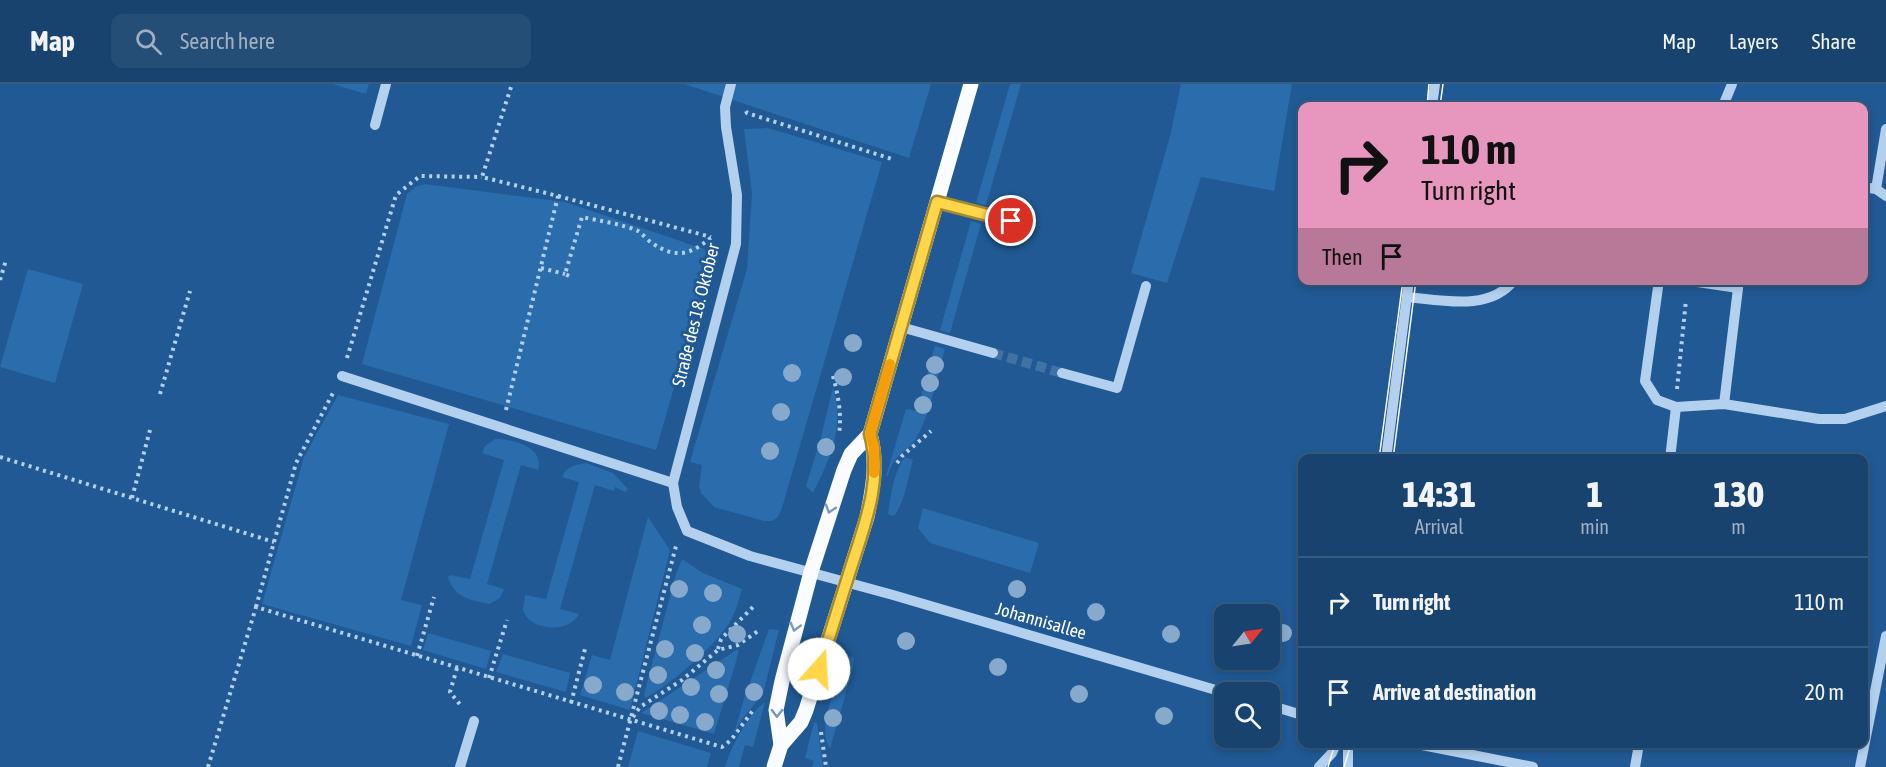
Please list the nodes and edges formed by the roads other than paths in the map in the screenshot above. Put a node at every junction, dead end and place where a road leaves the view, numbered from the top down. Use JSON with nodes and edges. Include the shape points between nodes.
{"nodes":[{"id":1,"x":386,"y":84,"type":"edge"},
{"id":2,"x":731,"y":84,"type":"edge"},
{"id":3,"x":971,"y":84,"type":"edge"},
{"id":4,"x":1435,"y":84,"type":"edge"},
{"id":5,"x":1732,"y":84,"type":"edge"},
{"id":6,"x":1433,"y":102,"type":"edge"},
{"id":7,"x":1725,"y":102,"type":"edge"},
{"id":8,"x":375,"y":125,"type":"dead end"},
{"id":9,"x":1886,"y":129,"type":"edge"},
{"id":10,"x":1868,"y":188,"type":"edge"},
{"id":11,"x":1876,"y":189,"type":"junction"},
{"id":12,"x":1886,"y":196,"type":"edge"},
{"id":13,"x":937,"y":202,"type":"junction"},
{"id":14,"x":1030,"y":226,"type":"dead end"},
{"id":15,"x":1408,"y":285,"type":"edge"},
{"id":16,"x":1509,"y":285,"type":"edge"},
{"id":17,"x":1658,"y":285,"type":"edge"},
{"id":18,"x":1738,"y":285,"type":"edge"},
{"id":19,"x":1146,"y":286,"type":"dead end"},
{"id":20,"x":1407,"y":297,"type":"junction"},
{"id":21,"x":901,"y":327,"type":"junction"},
{"id":22,"x":993,"y":353,"type":"tunnel mouth"},
{"id":23,"x":1062,"y":373,"type":"tunnel mouth"},
{"id":24,"x":342,"y":376,"type":"road end"},
{"id":25,"x":1724,"y":404,"type":"junction"},
{"id":26,"x":1886,"y":406,"type":"edge"},
{"id":27,"x":1676,"y":407,"type":"junction"},
{"id":28,"x":870,"y":434,"type":"junction"},
{"id":29,"x":1387,"y":454,"type":"edge"},
{"id":30,"x":1671,"y":454,"type":"edge"},
{"id":31,"x":673,"y":483,"type":"junction"},
{"id":32,"x":811,"y":572,"type":"junction"},
{"id":33,"x":846,"y":582,"type":"junction"},
{"id":34,"x":1886,"y":636,"type":"edge"},
{"id":35,"x":1214,"y":689,"type":"edge"},
{"id":36,"x":1280,"y":708,"type":"edge"},
{"id":37,"x":1298,"y":714,"type":"edge"},
{"id":38,"x":474,"y":722,"type":"road end"},
{"id":39,"x":1868,"y":727,"type":"edge"},
{"id":40,"x":781,"y":745,"type":"junction"},
{"id":41,"x":1334,"y":748,"type":"edge"},
{"id":42,"x":1348,"y":748,"type":"edge"},
{"id":43,"x":1437,"y":748,"type":"edge"},
{"id":44,"x":1638,"y":748,"type":"edge"},
{"id":45,"x":1864,"y":748,"type":"edge"},
{"id":46,"x":460,"y":767,"type":"edge"},
{"id":47,"x":774,"y":767,"type":"edge"},
{"id":48,"x":1319,"y":767,"type":"edge"},
{"id":49,"x":1348,"y":767,"type":"edge"},
{"id":50,"x":1533,"y":767,"type":"edge"},
{"id":51,"x":1635,"y":767,"type":"edge"},
{"id":52,"x":1860,"y":767,"type":"edge"}],
"edges":[{"from":1,"to":8,"type":"street"},
{"from":2,"to":31,"type":"street","name":"Straße des 18. Oktober","via":[[725,107],[737,195],[736,244]]},
{"from":3,"to":13,"type":"main road"},
{"from":4,"to":6,"type":"street"},
{"from":5,"to":7,"type":"street"},
{"from":9,"to":11,"type":"street"},
{"from":10,"to":11,"type":"street"},
{"from":11,"to":12,"type":"street"},
{"from":13,"to":14,"type":"street"},
{"from":13,"to":21,"type":"main road"},
{"from":15,"to":20,"type":"street"},
{"from":16,"to":20,"type":"street","via":[[1489,298],[1459,303]]},
{"from":17,"to":27,"type":"street","via":[[1645,381],[1657,400]]},
{"from":18,"to":25,"type":"street"},
{"from":19,"to":23,"type":"street","via":[[1117,388]]},
{"from":20,"to":29,"type":"street"},
{"from":21,"to":22,"type":"street"},
{"from":21,"to":28,"type":"main road"},
{"from":24,"to":31,"type":"street"},
{"from":25,"to":26,"type":"street","via":[[1819,419],[1845,419]]},
{"from":25,"to":27,"type":"street"},
{"from":27,"to":30,"type":"street"},
{"from":28,"to":32,"type":"main road","one_way":true,"via":[[851,454]]},
{"from":28,"to":33,"type":"main road","via":[[875,463],[873,490]]},
{"from":31,"to":32,"type":"street","name":"Straße des 18. Oktober","via":[[676,507],[687,531],[750,556]]},
{"from":32,"to":33,"type":"street"},
{"from":32,"to":40,"type":"main road","one_way":true,"via":[[776,711]]},
{"from":33,"to":35,"type":"street","name":"Johannisallee"},
{"from":33,"to":40,"type":"main road","via":[[806,710]]},
{"from":34,"to":39,"type":"street"},
{"from":36,"to":37,"type":"street"},
{"from":38,"to":46,"type":"street"},
{"from":40,"to":47,"type":"main road"},
{"from":41,"to":48,"type":"street"},
{"from":42,"to":49,"type":"street"},
{"from":43,"to":50,"type":"street"},
{"from":44,"to":51,"type":"street"},
{"from":45,"to":52,"type":"street"}]}
